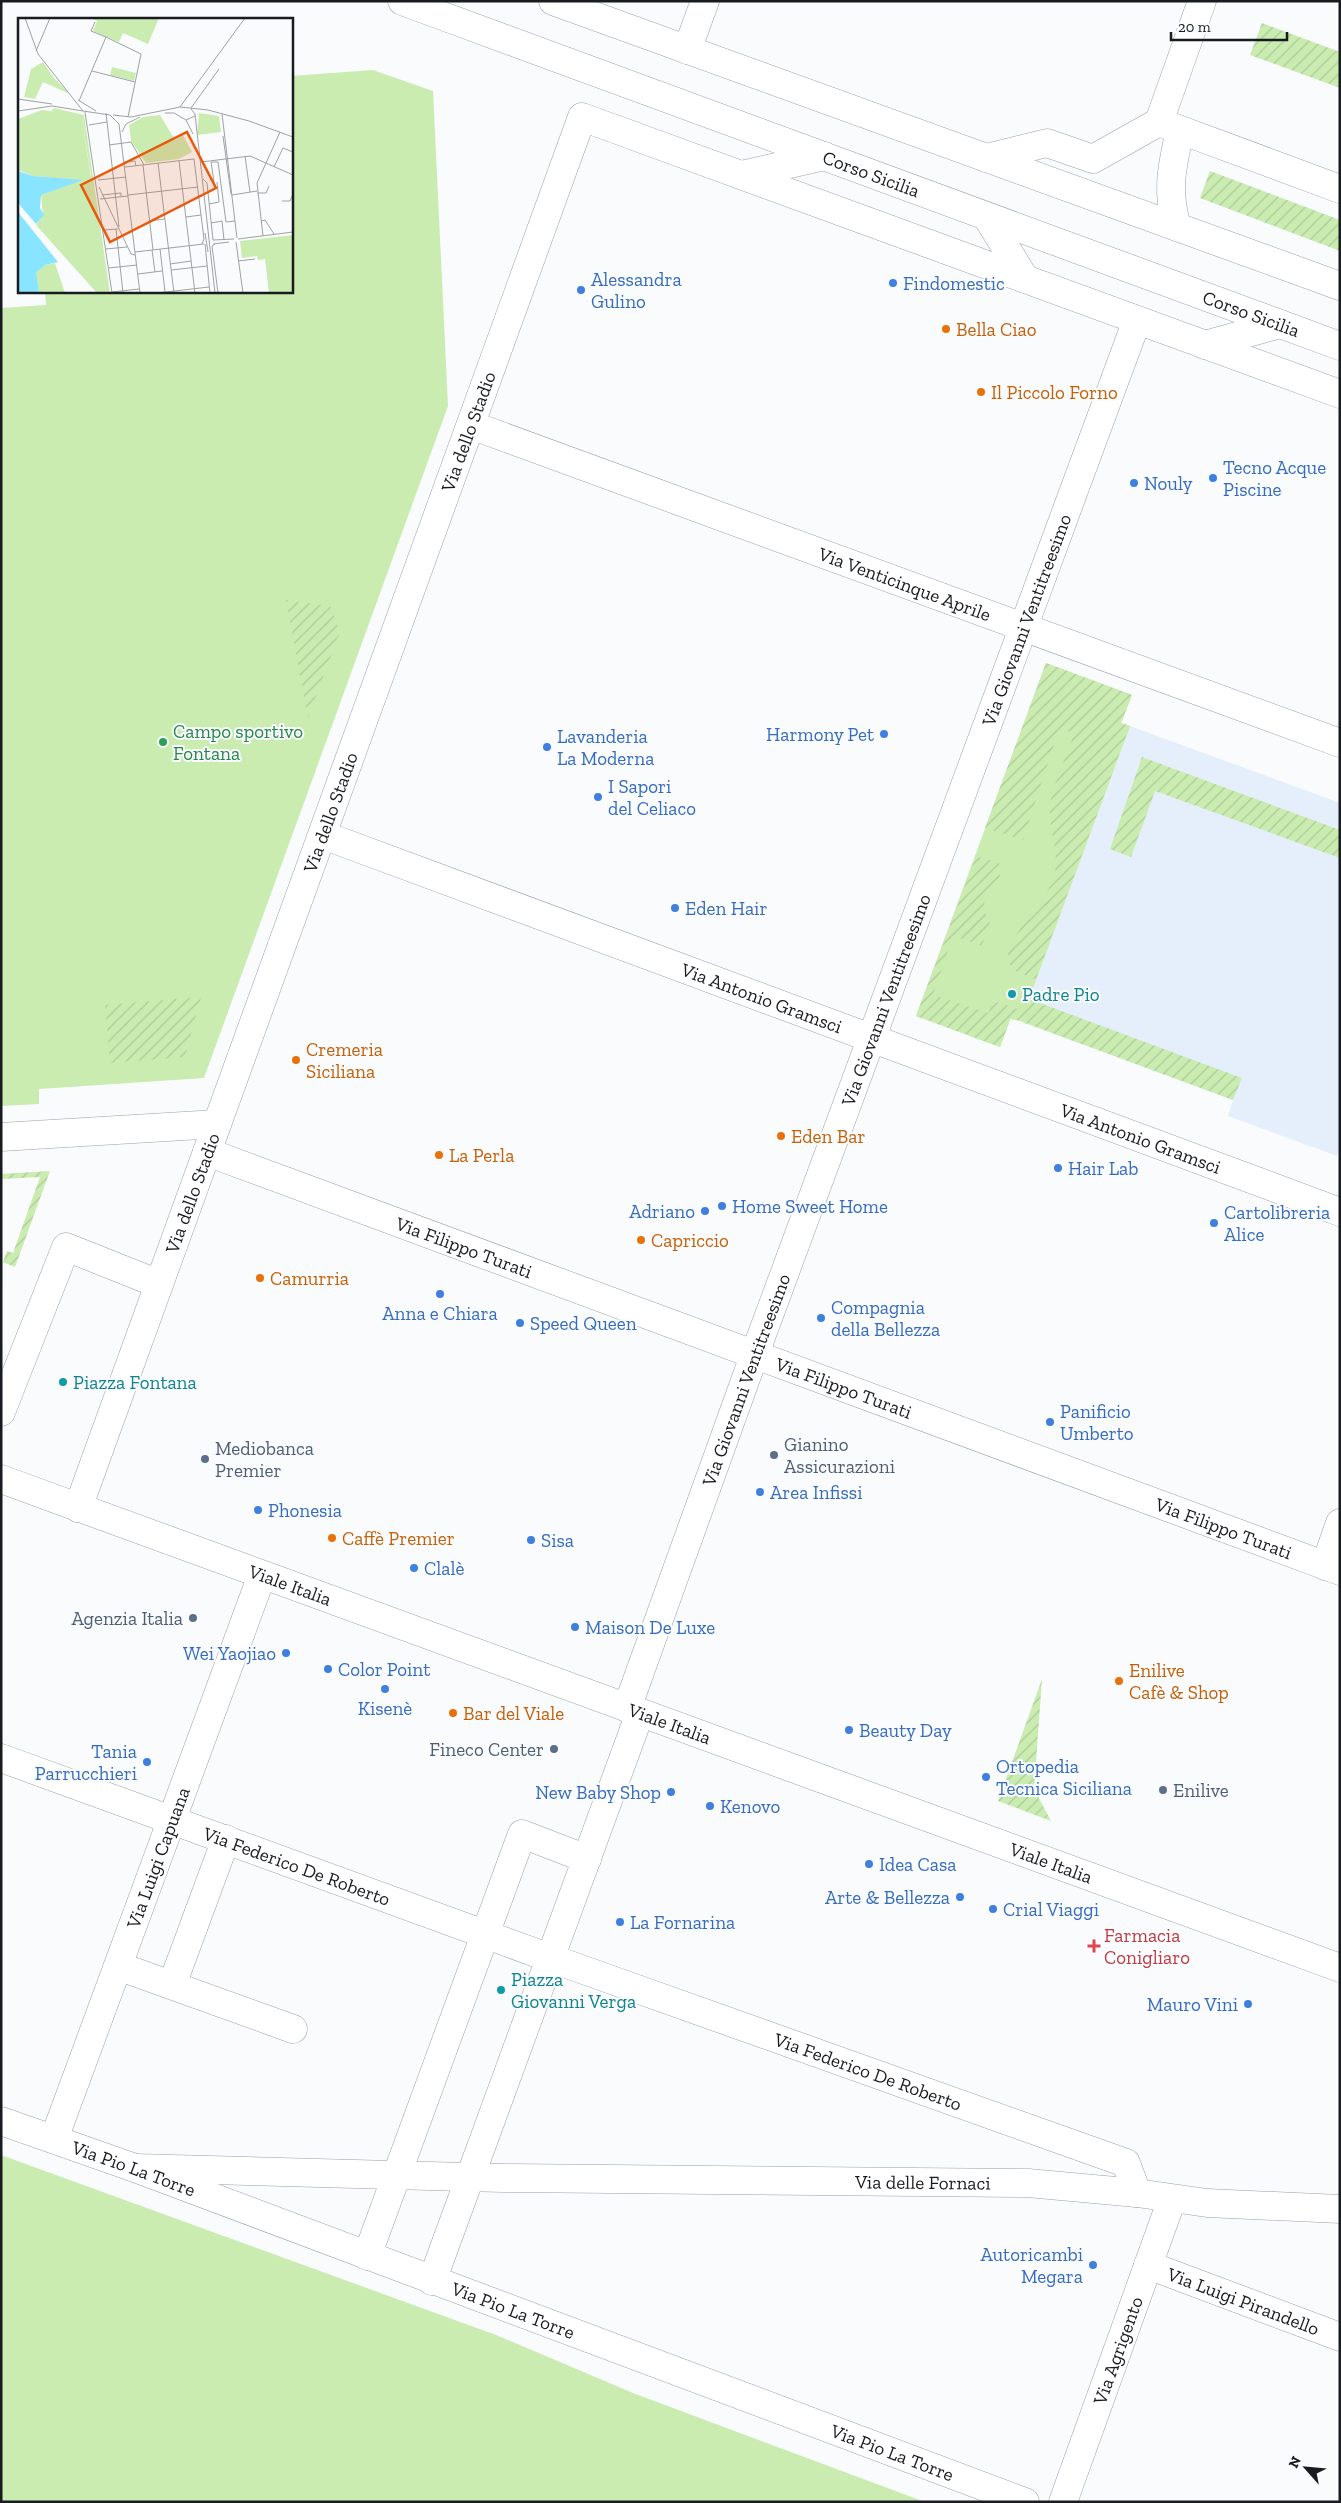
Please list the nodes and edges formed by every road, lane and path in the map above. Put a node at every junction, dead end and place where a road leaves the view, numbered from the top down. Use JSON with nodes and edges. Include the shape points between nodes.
{"nodes":[{"id":1,"x":402,"y":1,"type":"edge"},
{"id":2,"x":553,"y":1,"type":"edge"},
{"id":3,"x":705,"y":1,"type":"edge"},
{"id":4,"x":1202,"y":1,"type":"edge"},
{"id":5,"x":687,"y":50,"type":"junction"},
{"id":6,"x":1169,"y":126,"type":"junction"},
{"id":7,"x":824,"y":156,"type":"junction"},
{"id":8,"x":986,"y":158,"type":"junction"},
{"id":9,"x":742,"y":175,"type":"junction"},
{"id":10,"x":1340,"y":188,"type":"edge"},
{"id":11,"x":987,"y":217,"type":"junction"},
{"id":12,"x":1177,"y":227,"type":"junction"},
{"id":13,"x":1025,"y":279,"type":"junction"},
{"id":14,"x":1340,"y":286,"type":"edge"},
{"id":15,"x":1136,"y":320,"type":"junction"},
{"id":16,"x":1280,"y":324,"type":"junction"},
{"id":17,"x":1205,"y":345,"type":"junction"},
{"id":18,"x":1340,"y":346,"type":"edge"},
{"id":19,"x":1340,"y":394,"type":"edge"},
{"id":20,"x":471,"y":425,"type":"junction"},
{"id":21,"x":1023,"y":626,"type":"junction"},
{"id":22,"x":1340,"y":742,"type":"edge"},
{"id":23,"x":322,"y":835,"type":"junction"},
{"id":24,"x":872,"y":1037,"type":"junction"},
{"id":25,"x":217,"y":1124,"type":"junction"},
{"id":26,"x":1,"y":1137,"type":"edge"},
{"id":27,"x":207,"y":1152,"type":"junction"},
{"id":28,"x":1340,"y":1212,"type":"edge"},
{"id":29,"x":159,"y":1284,"type":"junction"},
{"id":30,"x":754,"y":1356,"type":"junction"},
{"id":31,"x":1,"y":1412,"type":"edge"},
{"id":32,"x":1,"y":1480,"type":"edge"},
{"id":33,"x":78,"y":1508,"type":"junction"},
{"id":34,"x":1340,"y":1524,"type":"edge"},
{"id":35,"x":1332,"y":1568,"type":"edge"},
{"id":36,"x":262,"y":1575,"type":"junction"},
{"id":37,"x":634,"y":1711,"type":"junction"},
{"id":38,"x":1,"y":1758,"type":"edge"},
{"id":39,"x":172,"y":1819,"type":"junction"},
{"id":40,"x":226,"y":1839,"type":"junction"},
{"id":41,"x":587,"y":1859,"type":"junction"},
{"id":42,"x":486,"y":1934,"type":"junction"},
{"id":43,"x":550,"y":1958,"type":"junction"},
{"id":44,"x":118,"y":1966,"type":"junction"},
{"id":45,"x":1340,"y":1968,"type":"edge"},
{"id":46,"x":172,"y":1985,"type":"junction"},
{"id":47,"x":293,"y":2028,"type":"dead end"},
{"id":48,"x":1,"y":2121,"type":"edge"},
{"id":49,"x":54,"y":2139,"type":"junction"},
{"id":50,"x":135,"y":2168,"type":"junction"},
{"id":51,"x":396,"y":2175,"type":"junction"},
{"id":52,"x":469,"y":2177,"type":"junction"},
{"id":53,"x":1137,"y":2193,"type":"junction"},
{"id":54,"x":1172,"y":2199,"type":"junction"},
{"id":55,"x":1340,"y":2209,"type":"edge"},
{"id":56,"x":367,"y":2256,"type":"junction"},
{"id":57,"x":1148,"y":2265,"type":"junction"},
{"id":58,"x":432,"y":2281,"type":"junction"},
{"id":59,"x":1340,"y":2337,"type":"edge"},
{"id":60,"x":1025,"y":2502,"type":"edge"},
{"id":61,"x":1063,"y":2502,"type":"edge"}],
"edges":[{"from":1,"to":7,"type":"street","name":"Corso Sicilia"},
{"from":2,"to":5,"type":"street"},
{"from":3,"to":5,"type":"street"},
{"from":4,"to":6,"type":"street"},
{"from":5,"to":8,"type":"street"},
{"from":6,"to":8,"type":"street","via":[[1092,159],[1047,143]]},
{"from":6,"to":10,"type":"street"},
{"from":6,"to":12,"type":"street","via":[[1170,204]]},
{"from":7,"to":9,"type":"street"},
{"from":7,"to":11,"type":"street","name":"Corso Sicilia"},
{"from":8,"to":12,"type":"street"},
{"from":9,"to":13,"type":"street"},
{"from":9,"to":20,"type":"street","name":"Via dello Stadio","via":[[582,117]]},
{"from":11,"to":13,"type":"street"},
{"from":11,"to":16,"type":"street","name":"Corso Sicilia"},
{"from":12,"to":14,"type":"street"},
{"from":13,"to":15,"type":"street"},
{"from":15,"to":17,"type":"street"},
{"from":15,"to":21,"type":"street","name":"Via Giovanni Ventitreesimo"},
{"from":16,"to":17,"type":"street"},
{"from":16,"to":18,"type":"street","name":"Corso Sicilia"},
{"from":17,"to":19,"type":"street"},
{"from":20,"to":21,"type":"street","name":"Via Venticinque Aprile"},
{"from":20,"to":23,"type":"street","name":"Via dello Stadio"},
{"from":21,"to":22,"type":"street","name":"Via Venticinque Aprile"},
{"from":21,"to":24,"type":"street","name":"Via Giovanni Ventitreesimo"},
{"from":23,"to":24,"type":"street","name":"Via Antonio Gramsci"},
{"from":23,"to":25,"type":"street","name":"Via dello Stadio"},
{"from":24,"to":28,"type":"street","name":"Via Antonio Gramsci"},
{"from":24,"to":30,"type":"street","name":"Via Giovanni Ventitreesimo"},
{"from":25,"to":26,"type":"street"},
{"from":25,"to":27,"type":"street","name":"Via dello Stadio"},
{"from":27,"to":29,"type":"street","name":"Via dello Stadio"},
{"from":27,"to":30,"type":"street","name":"Via Filippo Turati"},
{"from":29,"to":31,"type":"street","via":[[66,1247]]},
{"from":29,"to":33,"type":"street","name":"Via dello Stadio"},
{"from":30,"to":35,"type":"street","name":"Via Filippo Turati"},
{"from":30,"to":37,"type":"street","name":"Via Giovanni Ventitreesimo"},
{"from":32,"to":33,"type":"street","name":"Viale Italia"},
{"from":33,"to":36,"type":"street","name":"Viale Italia"},
{"from":34,"to":35,"type":"street"},
{"from":36,"to":37,"type":"street","name":"Viale Italia"},
{"from":36,"to":39,"type":"street","name":"Via Luigi Capuana"},
{"from":37,"to":41,"type":"street","name":"Via Giovanni Ventitreesimo"},
{"from":37,"to":45,"type":"street","name":"Viale Italia"},
{"from":38,"to":39,"type":"street","name":"Via Federico De Roberto"},
{"from":39,"to":40,"type":"street","name":"Via Federico De Roberto"},
{"from":39,"to":44,"type":"street","name":"Via Luigi Capuana"},
{"from":40,"to":42,"type":"street","name":"Via Federico De Roberto"},
{"from":40,"to":46,"type":"street"},
{"from":41,"to":42,"type":"street","via":[[522,1834]]},
{"from":41,"to":43,"type":"street","name":"Via Giovanni Ventitreesimo"},
{"from":42,"to":43,"type":"street","name":"Via Federico De Roberto"},
{"from":42,"to":51,"type":"street"},
{"from":43,"to":52,"type":"street","name":"Via Giovanni Ventitreesimo"},
{"from":43,"to":53,"type":"street","name":"Via Federico De Roberto","via":[[1126,2163]]},
{"from":44,"to":46,"type":"street"},
{"from":44,"to":49,"type":"street","name":"Via Luigi Capuana"},
{"from":46,"to":47,"type":"street"},
{"from":48,"to":49,"type":"street","name":"Via Pio La Torre"},
{"from":49,"to":50,"type":"street","name":"Via Pio La Torre"},
{"from":50,"to":51,"type":"street","name":"Via delle Fornaci"},
{"from":50,"to":56,"type":"street","name":"Via Pio La Torre"},
{"from":51,"to":52,"type":"street","name":"Via delle Fornaci"},
{"from":51,"to":56,"type":"street"},
{"from":52,"to":53,"type":"street","name":"Via delle Fornaci","via":[[1028,2183]]},
{"from":52,"to":58,"type":"street","name":"Via Giovanni Ventitreesimo"},
{"from":53,"to":54,"type":"street","name":"Via delle Fornaci"},
{"from":54,"to":55,"type":"street","name":"Via delle Fornaci"},
{"from":54,"to":57,"type":"street","name":"Via Agrigento"},
{"from":56,"to":58,"type":"street","name":"Via Pio La Torre"},
{"from":57,"to":59,"type":"street","name":"Via Luigi Pirandello"},
{"from":57,"to":61,"type":"street","name":"Via Agrigento"},
{"from":58,"to":60,"type":"street","name":"Via Pio La Torre"}]}
